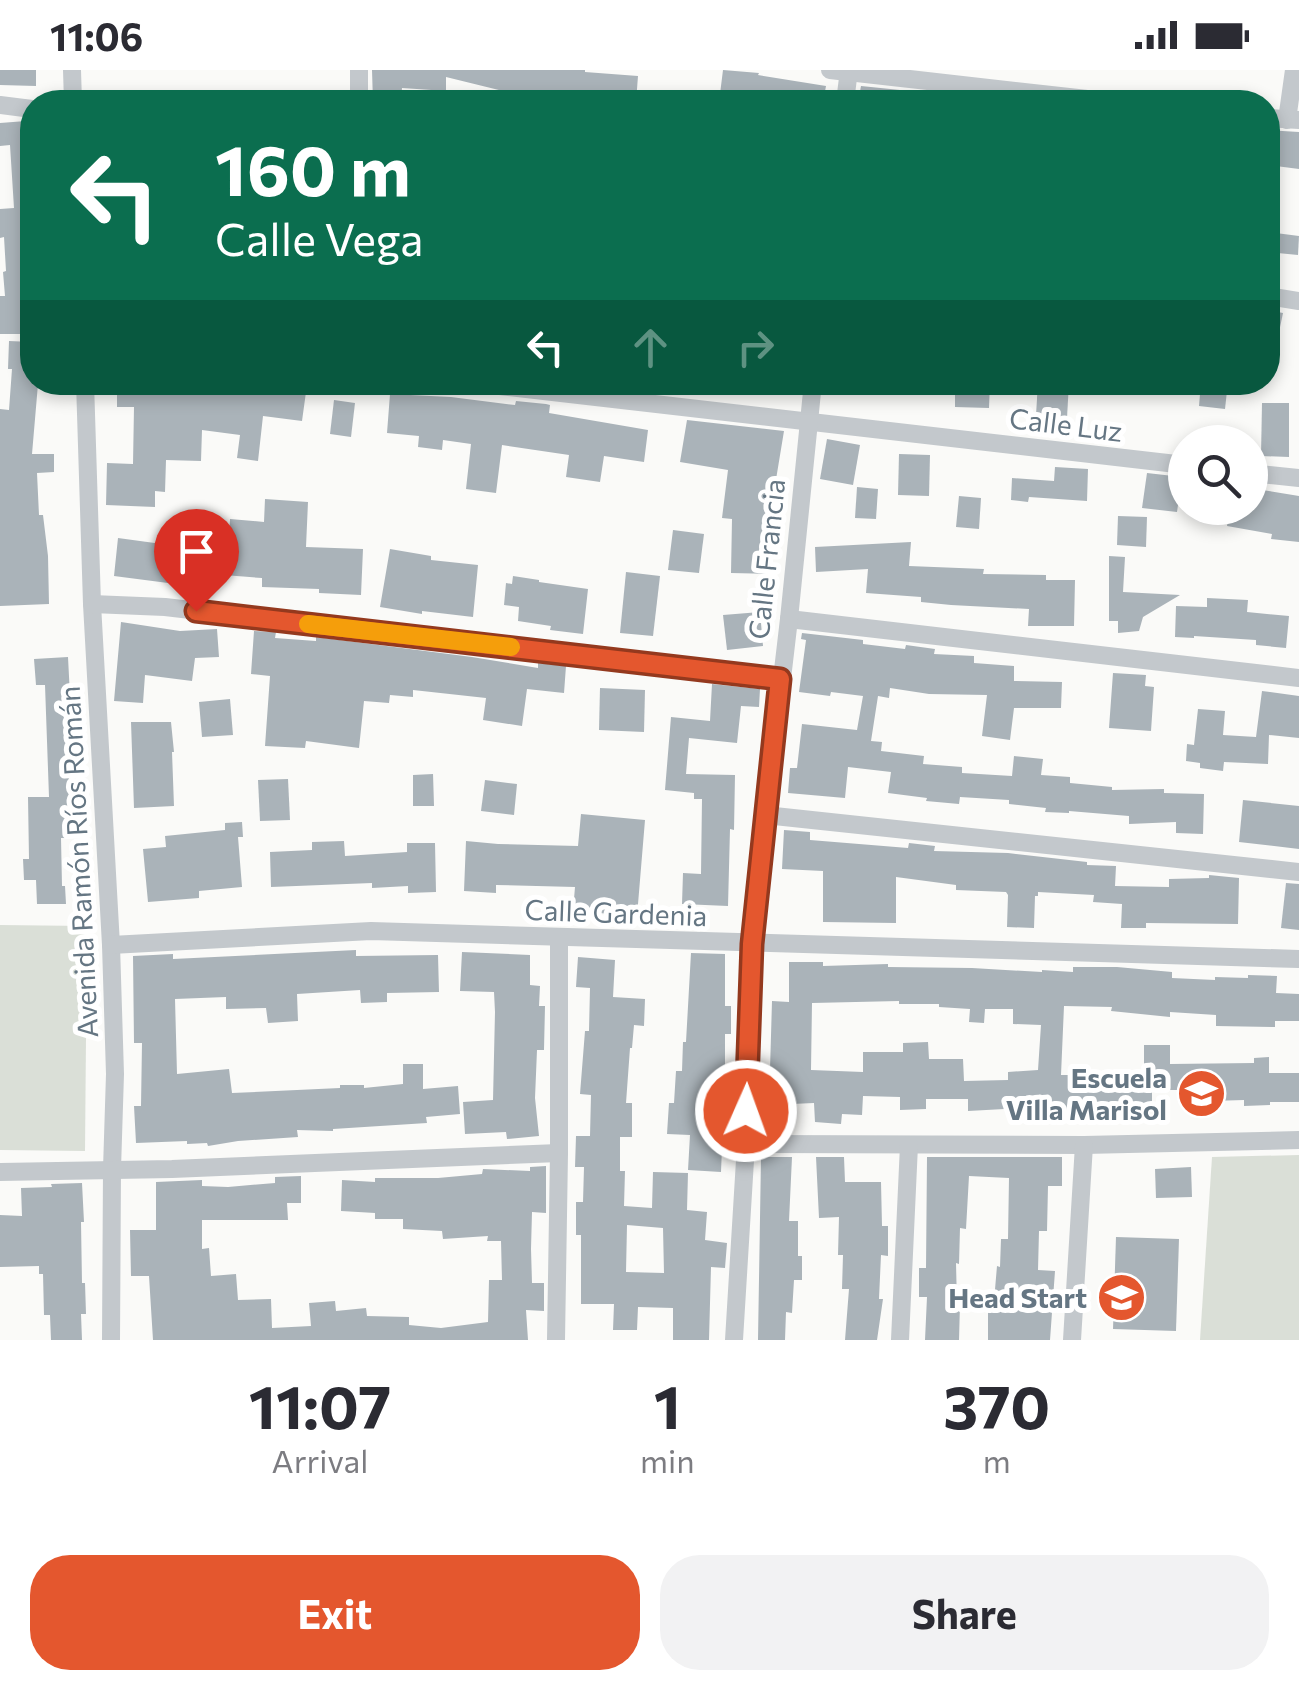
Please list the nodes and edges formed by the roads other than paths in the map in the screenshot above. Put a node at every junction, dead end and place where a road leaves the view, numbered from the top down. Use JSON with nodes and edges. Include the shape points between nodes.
{"nodes":[{"id":1,"x":1294,"y":70,"type":"edge"},
{"id":2,"x":843,"y":71,"type":"edge"},
{"id":3,"x":1009,"y":90,"type":"edge"},
{"id":4,"x":1293,"y":120,"type":"edge"},
{"id":5,"x":85,"y":395,"type":"edge"},
{"id":6,"x":576,"y":395,"type":"edge"},
{"id":7,"x":811,"y":395,"type":"edge"},
{"id":8,"x":808,"y":422,"type":"junction"},
{"id":9,"x":1168,"y":463,"type":"edge"},
{"id":10,"x":1268,"y":475,"type":"edge"},
{"id":11,"x":1299,"y":478,"type":"edge"},
{"id":12,"x":92,"y":604,"type":"junction"},
{"id":13,"x":789,"y":619,"type":"junction"},
{"id":14,"x":1299,"y":678,"type":"edge"},
{"id":15,"x":780,"y":679,"type":"junction"},
{"id":16,"x":765,"y":816,"type":"junction"},
{"id":17,"x":1299,"y":872,"type":"edge"},
{"id":18,"x":559,"y":937,"type":"junction"},
{"id":19,"x":752,"y":944,"type":"junction"},
{"id":20,"x":111,"y":945,"type":"junction"},
{"id":21,"x":1299,"y":959,"type":"edge"},
{"id":22,"x":1299,"y":1140,"type":"edge"},
{"id":23,"x":746,"y":1144,"type":"junction"},
{"id":24,"x":1084,"y":1145,"type":"junction"},
{"id":25,"x":910,"y":1146,"type":"junction"},
{"id":26,"x":559,"y":1153,"type":"junction"},
{"id":27,"x":112,"y":1170,"type":"junction"},
{"id":28,"x":0,"y":1172,"type":"edge"},
{"id":29,"x":111,"y":1340,"type":"edge"},
{"id":30,"x":556,"y":1340,"type":"edge"},
{"id":31,"x":734,"y":1340,"type":"edge"},
{"id":32,"x":900,"y":1340,"type":"edge"},
{"id":33,"x":1072,"y":1340,"type":"edge"}],
"edges":[{"from":1,"to":4,"type":"street"},
{"from":2,"to":3,"type":"street"},
{"from":5,"to":12,"type":"street","name":"Avenida Ramón Ríos Román"},
{"from":6,"to":8,"type":"street","name":"Calle Luz"},
{"from":7,"to":8,"type":"street","name":"Calle Francia"},
{"from":8,"to":9,"type":"street","name":"Calle Luz"},
{"from":8,"to":13,"type":"street","name":"Calle Francia"},
{"from":10,"to":11,"type":"street"},
{"from":12,"to":15,"type":"street"},
{"from":12,"to":20,"type":"street","name":"Avenida Ramón Ríos Román"},
{"from":13,"to":14,"type":"street"},
{"from":13,"to":15,"type":"street","name":"Calle Francia"},
{"from":15,"to":16,"type":"street","name":"Calle Francia"},
{"from":16,"to":17,"type":"street"},
{"from":16,"to":19,"type":"street","name":"Calle Francia"},
{"from":18,"to":19,"type":"street","name":"Calle Gardenia"},
{"from":18,"to":20,"type":"street","name":"Calle Gardenia","via":[[371,931]]},
{"from":18,"to":26,"type":"street"},
{"from":19,"to":21,"type":"street","name":"Calle Gardenia"},
{"from":19,"to":23,"type":"street","name":"Calle Francia"},
{"from":20,"to":27,"type":"street","name":"Avenida Ramón Ríos Román"},
{"from":22,"to":24,"type":"street"},
{"from":23,"to":25,"type":"street"},
{"from":23,"to":31,"type":"street","name":"Calle Francia"},
{"from":24,"to":25,"type":"street"},
{"from":24,"to":33,"type":"street"},
{"from":25,"to":32,"type":"street"},
{"from":26,"to":27,"type":"street"},
{"from":26,"to":30,"type":"street"},
{"from":27,"to":28,"type":"street"},
{"from":27,"to":29,"type":"street","name":"Avenida Ramón Ríos Román"}]}
